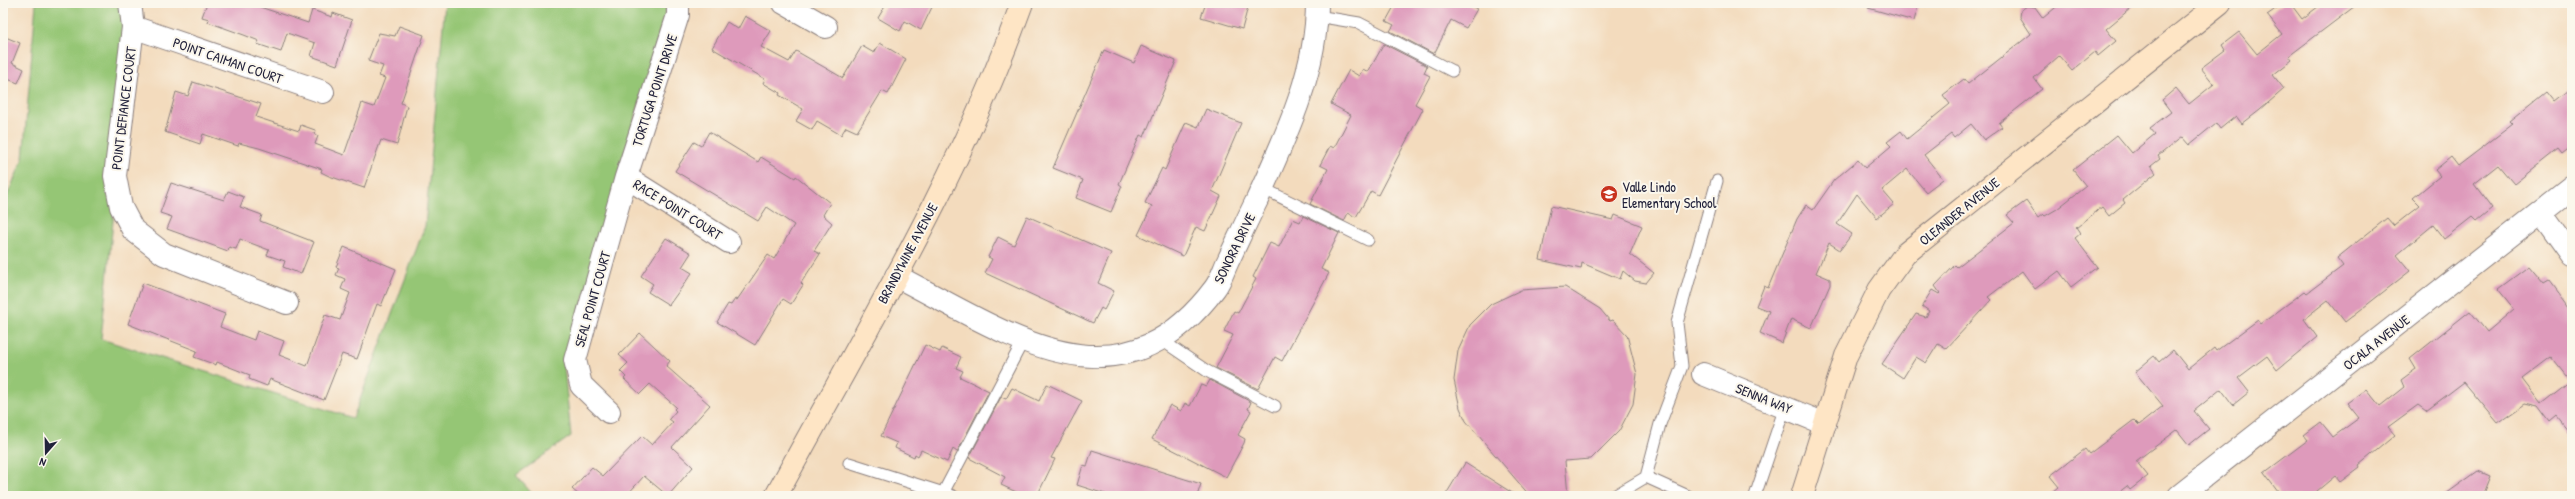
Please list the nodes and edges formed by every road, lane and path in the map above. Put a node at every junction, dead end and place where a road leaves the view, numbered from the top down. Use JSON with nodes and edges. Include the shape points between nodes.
{"nodes":[{"id":1,"x":130,"y":3,"type":"edge"},
{"id":2,"x":678,"y":3,"type":"edge"},
{"id":3,"x":784,"y":3,"type":"edge"},
{"id":4,"x":1022,"y":3,"type":"edge"},
{"id":5,"x":2220,"y":3,"type":"edge"},
{"id":6,"x":1317,"y":10,"type":"edge"},
{"id":7,"x":133,"y":27,"type":"junction"},
{"id":8,"x":826,"y":27,"type":"dead end"},
{"id":9,"x":1452,"y":70,"type":"dead end"},
{"id":10,"x":323,"y":92,"type":"dead end"},
{"id":11,"x":626,"y":176,"type":"junction"},
{"id":12,"x":1717,"y":181,"type":"dead end"},
{"id":13,"x":2572,"y":187,"type":"edge"},
{"id":14,"x":1262,"y":188,"type":"junction"},
{"id":15,"x":2541,"y":212,"type":"junction"},
{"id":16,"x":1368,"y":240,"type":"dead end"},
{"id":17,"x":729,"y":242,"type":"dead end"},
{"id":18,"x":2572,"y":255,"type":"edge"},
{"id":19,"x":896,"y":276,"type":"junction"},
{"id":20,"x":287,"y":303,"type":"dead end"},
{"id":21,"x":1160,"y":339,"type":"junction"},
{"id":22,"x":1023,"y":341,"type":"junction"},
{"id":23,"x":1682,"y":366,"type":"junction"},
{"id":24,"x":1703,"y":374,"type":"joint"},
{"id":25,"x":1275,"y":406,"type":"dead end"},
{"id":26,"x":1785,"y":407,"type":"junction"},
{"id":27,"x":609,"y":412,"type":"dead end"},
{"id":28,"x":1825,"y":424,"type":"junction"},
{"id":29,"x":849,"y":463,"type":"dead end"},
{"id":30,"x":1646,"y":477,"type":"junction"},
{"id":31,"x":948,"y":494,"type":"edge"},
{"id":32,"x":776,"y":496,"type":"edge"},
{"id":33,"x":1614,"y":496,"type":"edge"},
{"id":34,"x":1688,"y":496,"type":"edge"},
{"id":35,"x":1755,"y":496,"type":"edge"},
{"id":36,"x":1802,"y":496,"type":"edge"},
{"id":37,"x":2179,"y":496,"type":"edge"}],
"edges":[{"from":1,"to":7,"type":"street","name":"POINT DEFIANCE COURT"},
{"from":2,"to":11,"type":"street","name":"TORTUGA POINT DRIVE","via":[[678,15]]},
{"from":3,"to":8,"type":"street"},
{"from":4,"to":19,"type":"street","name":"BRANDYWINE AVENUE","via":[[992,83],[954,165]]},
{"from":5,"to":28,"type":"street","name":"OLEANDER AVENUE","via":[[1905,254],[1879,290],[1846,356]]},
{"from":6,"to":9,"type":"lane","via":[[1359,23]]},
{"from":6,"to":14,"type":"street","name":"SONORA DRIVE","via":[[1310,66],[1277,159]]},
{"from":7,"to":10,"type":"street","name":"POINT CAIMAN COURT"},
{"from":7,"to":20,"type":"street","name":"POINT DEFIANCE COURT","via":[[115,176],[121,207],[133,230],[164,254]]},
{"from":11,"to":17,"type":"street","name":"RACE POINT COURT"},
{"from":11,"to":27,"type":"street","name":"SEAL POINT COURT","via":[[575,360],[581,385]]},
{"from":12,"to":23,"type":"lane","via":[[1677,323]]},
{"from":13,"to":15,"type":"street","name":"OCALA AVENUE"},
{"from":14,"to":16,"type":"lane"},
{"from":14,"to":21,"type":"street","name":"SONORA DRIVE","via":[[1216,286],[1173,332]]},
{"from":15,"to":18,"type":"street"},
{"from":15,"to":37,"type":"street","name":"OCALA AVENUE"},
{"from":19,"to":22,"type":"street","name":"SONORA DRIVE"},
{"from":19,"to":32,"type":"street","name":"BRANDYWINE AVENUE"},
{"from":21,"to":22,"type":"street","name":"SONORA DRIVE","via":[[1146,347],[1116,356],[1066,354]]},
{"from":21,"to":25,"type":"lane","via":[[1207,371]]},
{"from":22,"to":31,"type":"lane"},
{"from":23,"to":24,"type":"lane"},
{"from":23,"to":30,"type":"lane","via":[[1660,424]]},
{"from":24,"to":26,"type":"street","name":"SENNA WAY"},
{"from":26,"to":28,"type":"street","name":"SENNA WAY"},
{"from":26,"to":35,"type":"lane"},
{"from":28,"to":36,"type":"street","name":"OLEANDER AVENUE"},
{"from":29,"to":31,"type":"lane"},
{"from":30,"to":33,"type":"lane"},
{"from":30,"to":34,"type":"lane"}]}
